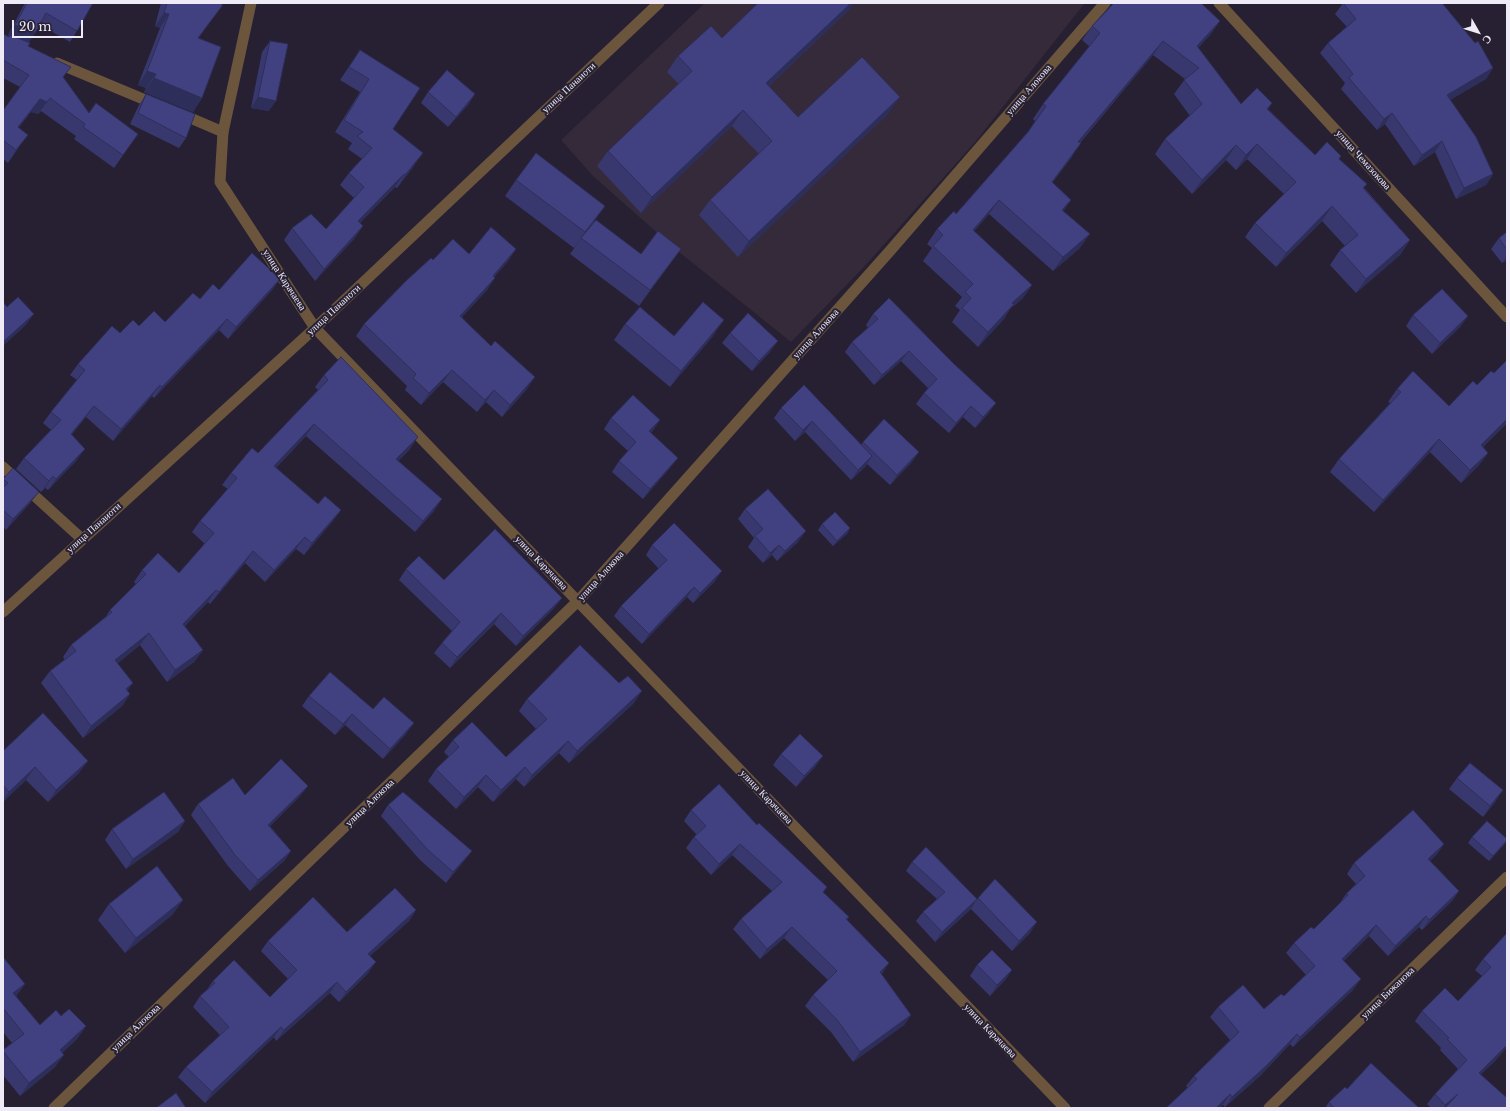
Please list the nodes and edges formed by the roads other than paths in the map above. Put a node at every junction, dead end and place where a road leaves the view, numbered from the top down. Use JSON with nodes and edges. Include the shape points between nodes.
{"nodes":[{"id":1,"x":251,"y":3,"type":"edge"},
{"id":2,"x":659,"y":3,"type":"edge"},
{"id":3,"x":1105,"y":3,"type":"edge"},
{"id":4,"x":1219,"y":3,"type":"edge"},
{"id":5,"x":47,"y":60,"type":"edge"},
{"id":6,"x":223,"y":132,"type":"junction"},
{"id":7,"x":1507,"y":317,"type":"edge"},
{"id":8,"x":315,"y":328,"type":"junction"},
{"id":9,"x":3,"y":467,"type":"edge"},
{"id":10,"x":82,"y":539,"type":"junction"},
{"id":11,"x":578,"y":602,"type":"junction"},
{"id":12,"x":3,"y":612,"type":"edge"},
{"id":13,"x":1507,"y":877,"type":"edge"},
{"id":14,"x":54,"y":1108,"type":"edge"},
{"id":15,"x":1064,"y":1108,"type":"edge"},
{"id":16,"x":1269,"y":1108,"type":"edge"}],
"edges":[{"from":1,"to":6,"type":"street","name":"улица Карачаева"},
{"from":2,"to":8,"type":"street","name":"улица Панаиоти"},
{"from":3,"to":11,"type":"street","name":"улица Алокова","via":[[889,252]]},
{"from":4,"to":7,"type":"street","name":"улица Чемазокова"},
{"from":5,"to":6,"type":"street"},
{"from":6,"to":8,"type":"street","name":"улица Карачаева","via":[[220,182]]},
{"from":8,"to":10,"type":"street","name":"улица Панаиоти"},
{"from":8,"to":11,"type":"street","name":"улица Карачаева"},
{"from":9,"to":10,"type":"street"},
{"from":10,"to":12,"type":"street","name":"улица Панаиоти"},
{"from":11,"to":14,"type":"street","name":"улица Алокова"},
{"from":11,"to":15,"type":"street","name":"улица Карачаева"},
{"from":13,"to":16,"type":"street","name":"улица Бижанова"}]}
